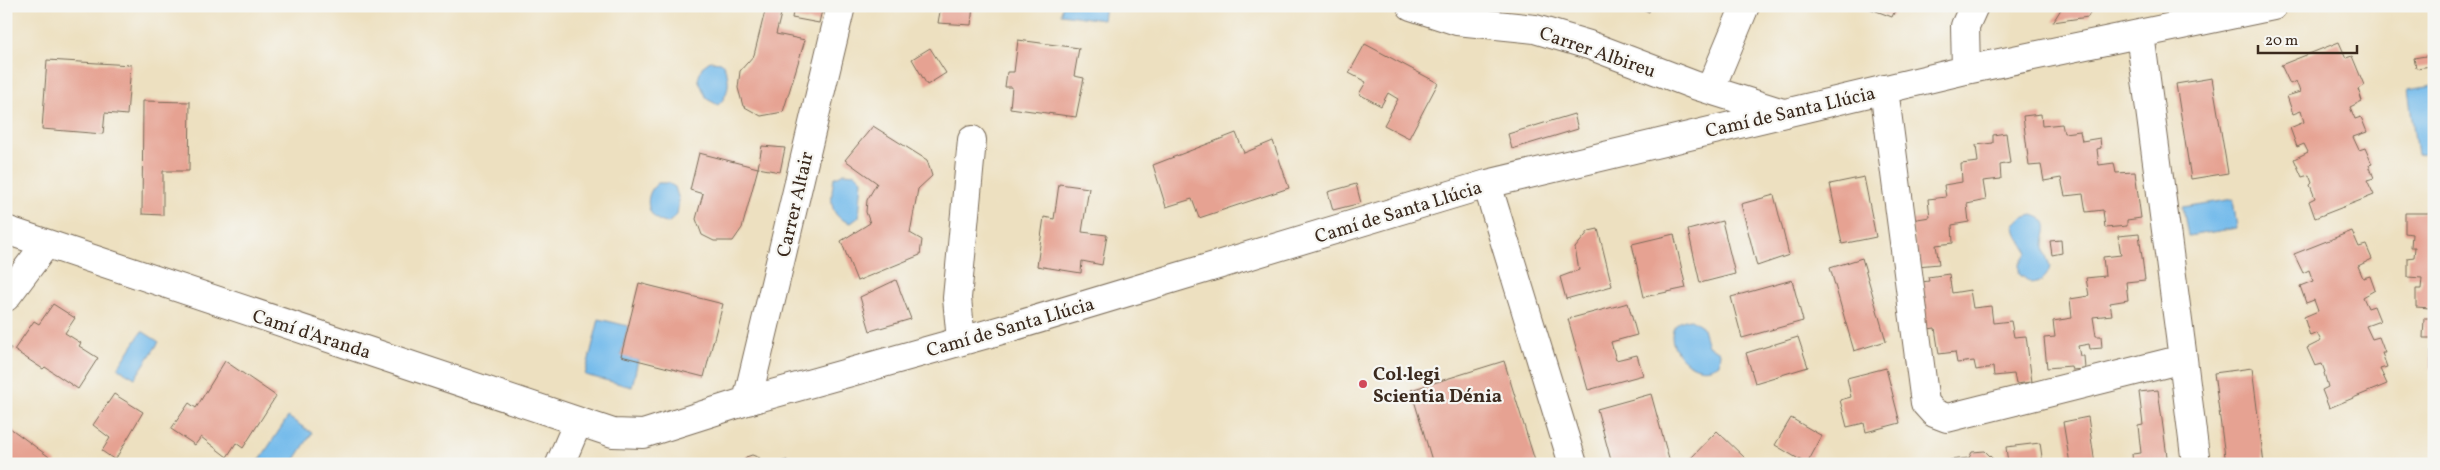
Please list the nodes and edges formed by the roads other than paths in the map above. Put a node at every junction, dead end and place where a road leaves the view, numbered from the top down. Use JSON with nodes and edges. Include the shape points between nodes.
{"nodes":[{"id":1,"x":841,"y":6,"type":"edge"},
{"id":2,"x":1411,"y":6,"type":"edge"},
{"id":3,"x":1727,"y":6,"type":"edge"},
{"id":4,"x":1745,"y":6,"type":"edge"},
{"id":5,"x":1974,"y":6,"type":"edge"},
{"id":6,"x":2273,"y":6,"type":"edge"},
{"id":7,"x":2140,"y":34,"type":"junction"},
{"id":8,"x":1966,"y":70,"type":"junction"},
{"id":9,"x":1702,"y":88,"type":"junction"},
{"id":10,"x":1884,"y":89,"type":"junction"},
{"id":11,"x":1781,"y":112,"type":"junction"},
{"id":12,"x":972,"y":140,"type":"dead end"},
{"id":13,"x":1487,"y":184,"type":"junction"},
{"id":14,"x":6,"y":230,"type":"edge"},
{"id":15,"x":46,"y":244,"type":"junction"},
{"id":16,"x":6,"y":296,"type":"edge"},
{"id":17,"x":961,"y":341,"type":"junction"},
{"id":18,"x":2183,"y":359,"type":"junction"},
{"id":19,"x":747,"y":401,"type":"junction"},
{"id":20,"x":578,"y":422,"type":"junction"},
{"id":21,"x":560,"y":464,"type":"edge"},
{"id":22,"x":1573,"y":464,"type":"edge"},
{"id":23,"x":2196,"y":464,"type":"edge"}],
"edges":[{"from":1,"to":19,"type":"street","name":"Carrer Altair"},
{"from":2,"to":9,"type":"street","name":"Carrer Albireu","via":[[1457,21],[1535,29],[1589,45]]},
{"from":3,"to":9,"type":"street"},
{"from":4,"to":9,"type":"street"},
{"from":5,"to":8,"type":"street","via":[[1965,26]]},
{"from":6,"to":7,"type":"street","name":"Camí de Santa Llúcia"},
{"from":7,"to":8,"type":"street","name":"Camí de Santa Llúcia"},
{"from":7,"to":18,"type":"street"},
{"from":8,"to":10,"type":"street","name":"Camí de Santa Llúcia"},
{"from":9,"to":11,"type":"street","name":"Carrer Albireu"},
{"from":10,"to":11,"type":"street","name":"Camí de Santa Llúcia"},
{"from":10,"to":18,"type":"street","via":[[1925,403],[1934,413],[1947,418]]},
{"from":11,"to":13,"type":"street","name":"Camí de Santa Llúcia"},
{"from":12,"to":17,"type":"street","via":[[957,298]]},
{"from":13,"to":17,"type":"street","name":"Camí de Santa Llúcia"},
{"from":13,"to":22,"type":"street"},
{"from":14,"to":15,"type":"street","name":"Camí d'Aranda"},
{"from":15,"to":16,"type":"street"},
{"from":15,"to":20,"type":"street","name":"Camí d'Aranda"},
{"from":17,"to":19,"type":"street","name":"Camí de Santa Llúcia"},
{"from":18,"to":23,"type":"street"},
{"from":19,"to":20,"type":"street","name":"Camí de Santa Llúcia","via":[[643,434],[613,433]]},
{"from":20,"to":21,"type":"street"}]}
